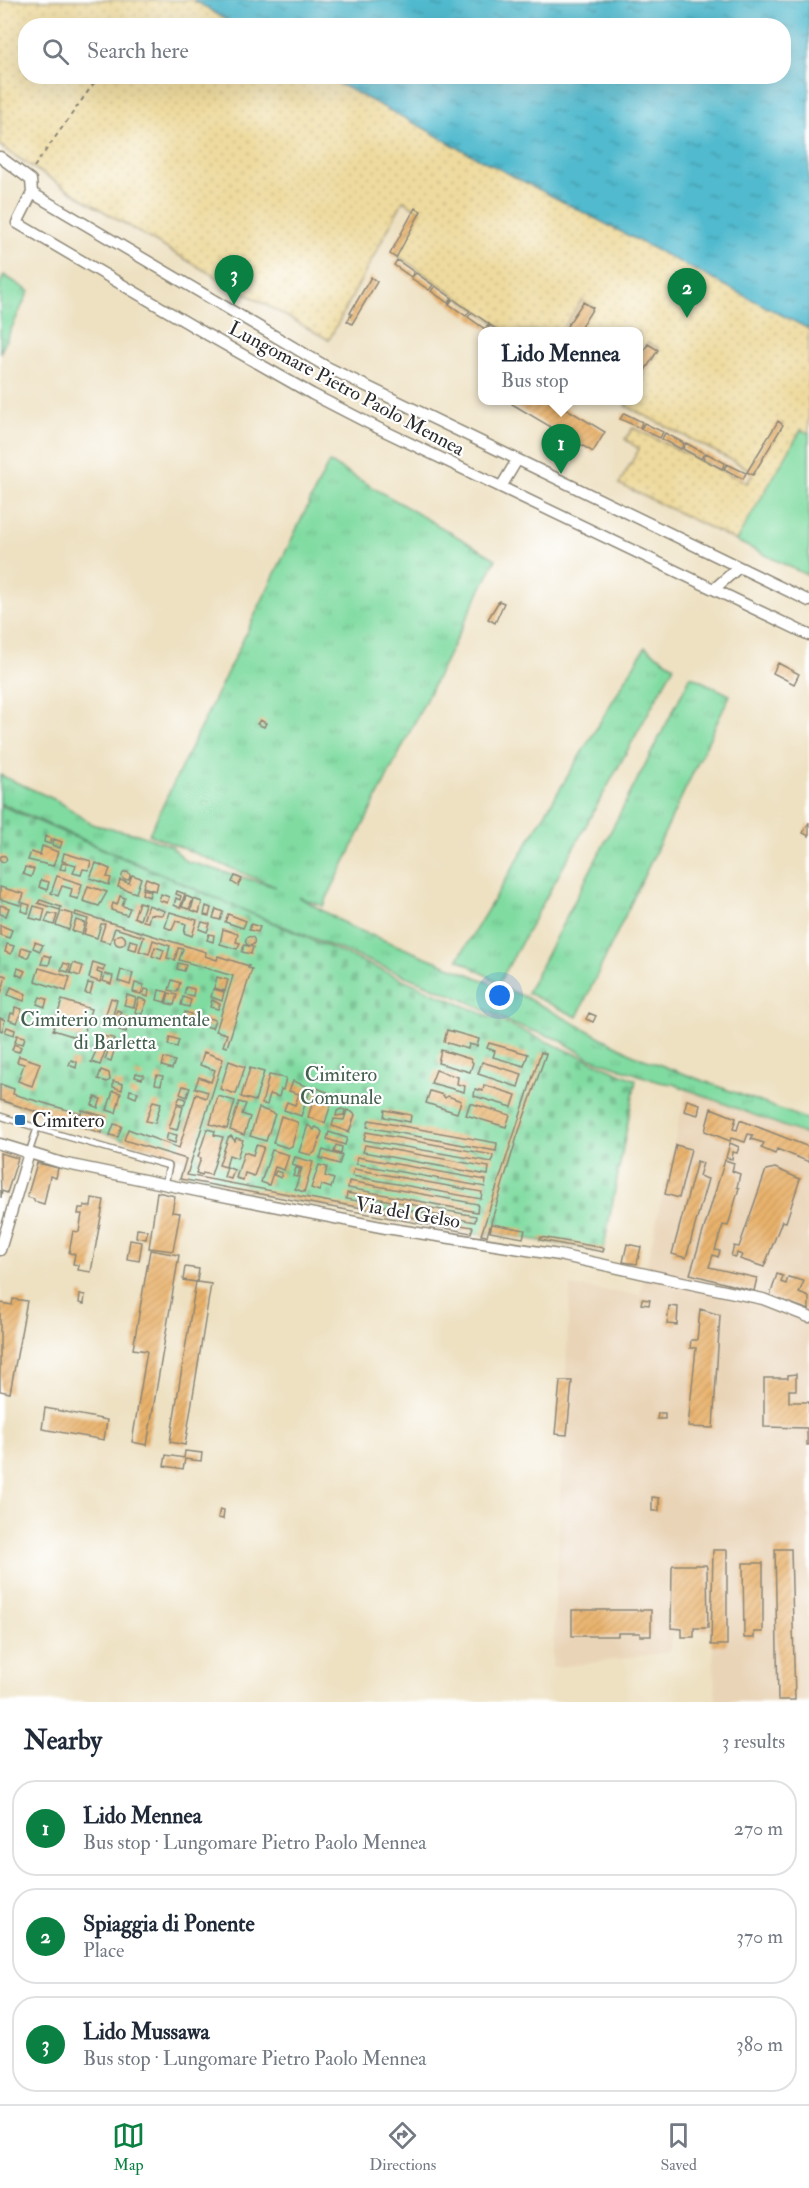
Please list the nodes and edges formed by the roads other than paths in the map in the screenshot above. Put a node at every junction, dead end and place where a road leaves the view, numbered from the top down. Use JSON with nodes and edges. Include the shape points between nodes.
{"nodes":[{"id":1,"x":0,"y":157,"type":"edge"},
{"id":2,"x":32,"y":193,"type":"junction"},
{"id":3,"x":517,"y":460,"type":"junction"},
{"id":4,"x":501,"y":487,"type":"junction"},
{"id":5,"x":738,"y":568,"type":"junction"},
{"id":6,"x":714,"y":589,"type":"junction"},
{"id":7,"x":809,"y":601,"type":"edge"},
{"id":8,"x":809,"y":635,"type":"edge"},
{"id":9,"x":0,"y":1116,"type":"edge"},
{"id":10,"x":37,"y":1128,"type":"junction"},
{"id":11,"x":0,"y":1144,"type":"edge"},
{"id":12,"x":29,"y":1153,"type":"junction"},
{"id":13,"x":165,"y":1184,"type":"junction"},
{"id":14,"x":0,"y":1250,"type":"edge"},
{"id":15,"x":809,"y":1317,"type":"edge"}],
"edges":[{"from":1,"to":2,"type":"street","via":[[29,178]]},
{"from":2,"to":3,"type":"street","name":"Lungomare Pietro Paolo Mennea","via":[[327,367]]},
{"from":2,"to":4,"type":"street","name":"Lungomare Pietro Paolo Mennea","via":[[17,223],[312,394]]},
{"from":3,"to":4,"type":"street"},
{"from":3,"to":5,"type":"street","name":"Lungomare Pietro Paolo Mennea"},
{"from":4,"to":6,"type":"street","name":"Lungomare Pietro Paolo Mennea"},
{"from":5,"to":6,"type":"street"},
{"from":5,"to":7,"type":"street","name":"Lungomare Pietro Paolo Mennea"},
{"from":6,"to":8,"type":"street","name":"Lungomare Pietro Paolo Mennea"},
{"from":9,"to":10,"type":"lane"},
{"from":10,"to":12,"type":"lane"},
{"from":10,"to":13,"type":"lane","via":[[169,1166]]},
{"from":11,"to":12,"type":"street","name":"Via del Gelso"},
{"from":12,"to":13,"type":"street","name":"Via del Gelso"},
{"from":12,"to":14,"type":"street"},
{"from":13,"to":15,"type":"street","name":"Via del Gelso","via":[[386,1228],[559,1255],[763,1299]]}]}
